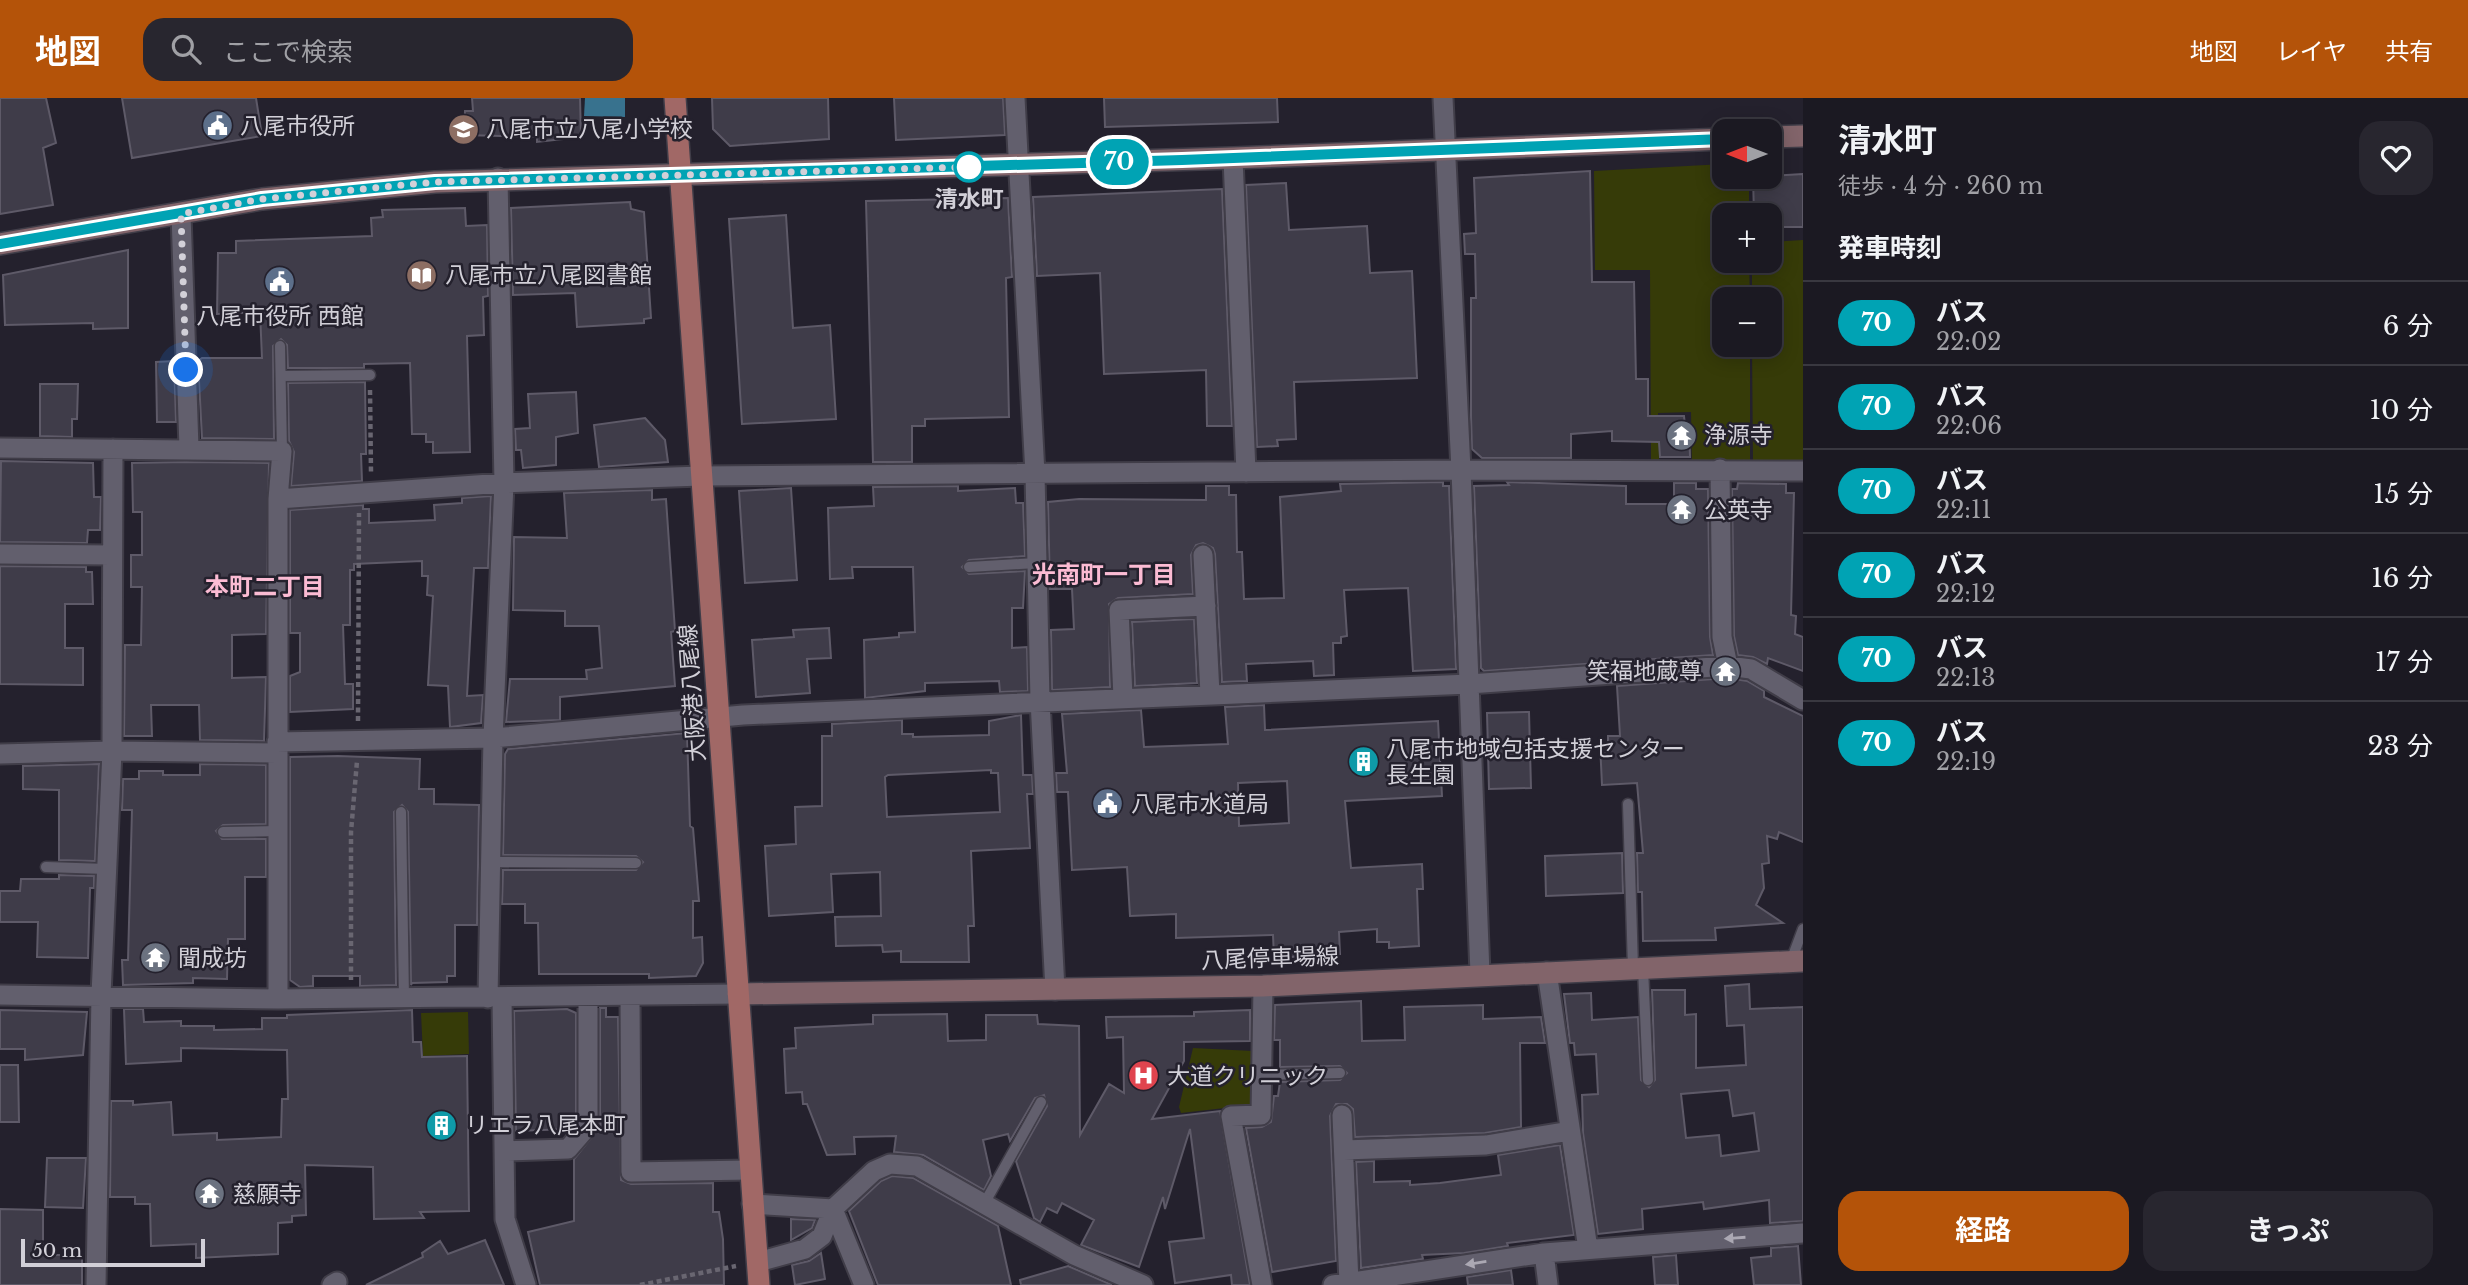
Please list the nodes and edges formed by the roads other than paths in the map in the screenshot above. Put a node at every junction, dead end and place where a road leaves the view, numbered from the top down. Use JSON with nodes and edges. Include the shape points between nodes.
{"nodes":[{"id":1,"x":675,"y":98,"type":"edge"},
{"id":2,"x":1015,"y":98,"type":"edge"},
{"id":3,"x":1443,"y":98,"type":"edge"},
{"id":4,"x":1803,"y":136,"type":"edge"},
{"id":5,"x":1782,"y":137,"type":"edge"},
{"id":6,"x":1712,"y":140,"type":"edge"},
{"id":7,"x":1446,"y":151,"type":"junction"},
{"id":8,"x":1233,"y":158,"type":"junction"},
{"id":9,"x":1018,"y":165,"type":"junction"},
{"id":10,"x":679,"y":175,"type":"junction"},
{"id":11,"x":498,"y":178,"type":"junction"},
{"id":12,"x":181,"y":214,"type":"junction"},
{"id":13,"x":0,"y":244,"type":"edge"},
{"id":14,"x":280,"y":346,"type":"dead end"},
{"id":15,"x":370,"y":375,"type":"road end"},
{"id":16,"x":281,"y":376,"type":"junction"},
{"id":17,"x":189,"y":448,"type":"junction"},
{"id":18,"x":0,"y":449,"type":"edge"},
{"id":19,"x":113,"y":449,"type":"junction"},
{"id":20,"x":282,"y":451,"type":"junction"},
{"id":21,"x":1720,"y":469,"type":"junction"},
{"id":22,"x":1461,"y":470,"type":"junction"},
{"id":23,"x":1803,"y":471,"type":"edge"},
{"id":24,"x":1246,"y":472,"type":"junction"},
{"id":25,"x":1035,"y":474,"type":"junction"},
{"id":26,"x":701,"y":476,"type":"junction"},
{"id":27,"x":504,"y":483,"type":"junction"},
{"id":28,"x":278,"y":499,"type":"junction"},
{"id":29,"x":0,"y":554,"type":"edge"},
{"id":30,"x":111,"y":555,"type":"junction"},
{"id":31,"x":1203,"y":555,"type":"dead end"},
{"id":32,"x":1036,"y":563,"type":"junction"},
{"id":33,"x":970,"y":567,"type":"dead end"},
{"id":34,"x":1206,"y":606,"type":"junction"},
{"id":35,"x":1728,"y":666,"type":"junction"},
{"id":36,"x":1469,"y":684,"type":"junction"},
{"id":37,"x":1210,"y":694,"type":"junction"},
{"id":38,"x":1123,"y":697,"type":"junction"},
{"id":39,"x":1040,"y":700,"type":"junction"},
{"id":40,"x":1803,"y":700,"type":"edge"},
{"id":41,"x":721,"y":717,"type":"junction"},
{"id":42,"x":493,"y":738,"type":"junction"},
{"id":43,"x":277,"y":747,"type":"junction"},
{"id":44,"x":112,"y":751,"type":"junction"},
{"id":45,"x":0,"y":754,"type":"edge"},
{"id":46,"x":1628,"y":804,"type":"dead end"},
{"id":47,"x":401,"y":812,"type":"dead end"},
{"id":48,"x":278,"y":831,"type":"junction"},
{"id":49,"x":223,"y":832,"type":"dead end"},
{"id":50,"x":492,"y":862,"type":"junction"},
{"id":51,"x":635,"y":863,"type":"dead end"},
{"id":52,"x":46,"y":867,"type":"dead end"},
{"id":53,"x":106,"y":869,"type":"junction"},
{"id":54,"x":1803,"y":929,"type":"edge"},
{"id":55,"x":1797,"y":961,"type":"edge"},
{"id":56,"x":1638,"y":968,"type":"junction"},
{"id":57,"x":1547,"y":972,"type":"junction"},
{"id":58,"x":1480,"y":974,"type":"junction"},
{"id":59,"x":1263,"y":986,"type":"junction"},
{"id":60,"x":1055,"y":990,"type":"junction"},
{"id":61,"x":738,"y":994,"type":"junction"},
{"id":62,"x":0,"y":995,"type":"edge"},
{"id":63,"x":101,"y":995,"type":"junction"},
{"id":64,"x":588,"y":996,"type":"junction"},
{"id":65,"x":630,"y":996,"type":"junction"},
{"id":66,"x":404,"y":998,"type":"junction"},
{"id":67,"x":495,"y":998,"type":"junction"},
{"id":68,"x":278,"y":999,"type":"junction"},
{"id":69,"x":1340,"y":1073,"type":"dead end"},
{"id":70,"x":1262,"y":1076,"type":"junction"},
{"id":71,"x":1648,"y":1080,"type":"dead end"},
{"id":72,"x":1041,"y":1102,"type":"dead end"},
{"id":73,"x":1342,"y":1115,"type":"dead end"},
{"id":74,"x":1570,"y":1131,"type":"junction"},
{"id":75,"x":1344,"y":1150,"type":"junction"},
{"id":76,"x":504,"y":1151,"type":"junction"},
{"id":77,"x":749,"y":1170,"type":"junction"},
{"id":78,"x":752,"y":1204,"type":"junction"},
{"id":79,"x":984,"y":1204,"type":"junction"},
{"id":80,"x":833,"y":1209,"type":"junction"},
{"id":81,"x":1803,"y":1233,"type":"edge"},
{"id":82,"x":1588,"y":1249,"type":"junction"},
{"id":83,"x":1544,"y":1252,"type":"junction"},
{"id":84,"x":758,"y":1262,"type":"junction"},
{"id":85,"x":1341,"y":1284,"type":"edge"},
{"id":86,"x":96,"y":1285,"type":"edge"},
{"id":87,"x":526,"y":1285,"type":"edge"},
{"id":88,"x":759,"y":1285,"type":"edge"},
{"id":89,"x":864,"y":1285,"type":"edge"},
{"id":90,"x":1143,"y":1285,"type":"edge"},
{"id":91,"x":1262,"y":1285,"type":"edge"},
{"id":92,"x":1548,"y":1285,"type":"edge"}],
"edges":[{"from":1,"to":10,"type":"main road","name":"大阪港八尾線"},
{"from":2,"to":9,"type":"street"},
{"from":3,"to":7,"type":"street"},
{"from":4,"to":5,"type":"street"},
{"from":6,"to":7,"type":"street"},
{"from":7,"to":8,"type":"street"},
{"from":7,"to":22,"type":"street"},
{"from":8,"to":9,"type":"street"},
{"from":8,"to":24,"type":"street"},
{"from":9,"to":10,"type":"street"},
{"from":9,"to":25,"type":"street"},
{"from":10,"to":11,"type":"street"},
{"from":10,"to":26,"type":"main road","name":"大阪港八尾線"},
{"from":11,"to":12,"type":"street","via":[[262,199]]},
{"from":11,"to":27,"type":"street"},
{"from":12,"to":13,"type":"street"},
{"from":12,"to":17,"type":"street"},
{"from":14,"to":16,"type":"lane"},
{"from":15,"to":16,"type":"lane"},
{"from":16,"to":20,"type":"lane"},
{"from":17,"to":19,"type":"street"},
{"from":17,"to":20,"type":"street"},
{"from":18,"to":19,"type":"street"},
{"from":19,"to":30,"type":"street"},
{"from":20,"to":28,"type":"street"},
{"from":21,"to":22,"type":"street"},
{"from":21,"to":23,"type":"street"},
{"from":21,"to":35,"type":"street","via":[[1723,637]]},
{"from":22,"to":24,"type":"street"},
{"from":22,"to":36,"type":"street"},
{"from":24,"to":25,"type":"street"},
{"from":25,"to":26,"type":"street"},
{"from":25,"to":32,"type":"street"},
{"from":26,"to":27,"type":"street"},
{"from":26,"to":41,"type":"main road","name":"大阪港八尾線"},
{"from":27,"to":28,"type":"street"},
{"from":27,"to":42,"type":"street"},
{"from":28,"to":43,"type":"street"},
{"from":29,"to":30,"type":"street"},
{"from":30,"to":44,"type":"street"},
{"from":31,"to":34,"type":"street"},
{"from":32,"to":33,"type":"lane"},
{"from":32,"to":39,"type":"street"},
{"from":34,"to":37,"type":"street"},
{"from":34,"to":38,"type":"street","via":[[1119,610]]},
{"from":35,"to":36,"type":"street"},
{"from":35,"to":40,"type":"street","via":[[1751,669]]},
{"from":36,"to":37,"type":"street"},
{"from":36,"to":58,"type":"street"},
{"from":37,"to":38,"type":"street"},
{"from":38,"to":39,"type":"street"},
{"from":39,"to":41,"type":"street"},
{"from":39,"to":60,"type":"street"},
{"from":41,"to":42,"type":"street"},
{"from":41,"to":61,"type":"main road","name":"大阪港八尾線"},
{"from":42,"to":43,"type":"street"},
{"from":42,"to":50,"type":"street"},
{"from":43,"to":44,"type":"street"},
{"from":43,"to":48,"type":"street"},
{"from":44,"to":45,"type":"street"},
{"from":44,"to":53,"type":"street"},
{"from":46,"to":56,"type":"lane"},
{"from":47,"to":66,"type":"lane"},
{"from":48,"to":49,"type":"lane"},
{"from":48,"to":68,"type":"street"},
{"from":50,"to":51,"type":"lane"},
{"from":50,"to":67,"type":"street"},
{"from":52,"to":53,"type":"lane"},
{"from":53,"to":63,"type":"street"},
{"from":54,"to":55,"type":"lane"},
{"from":55,"to":56,"type":"street","name":"八尾停車場線"},
{"from":56,"to":57,"type":"street","name":"八尾停車場線"},
{"from":56,"to":71,"type":"lane"},
{"from":57,"to":58,"type":"street","name":"八尾停車場線"},
{"from":57,"to":74,"type":"street"},
{"from":58,"to":59,"type":"street","name":"八尾停車場線"},
{"from":59,"to":60,"type":"street","name":"八尾停車場線"},
{"from":59,"to":70,"type":"street"},
{"from":60,"to":61,"type":"street","name":"八尾停車場線"},
{"from":61,"to":65,"type":"street"},
{"from":61,"to":77,"type":"main road","name":"大阪港八尾線"},
{"from":62,"to":63,"type":"street"},
{"from":63,"to":68,"type":"street"},
{"from":63,"to":86,"type":"street"},
{"from":64,"to":65,"type":"street"},
{"from":64,"to":67,"type":"street"},
{"from":64,"to":76,"type":"street","via":[[588,1126],[568,1149]]},
{"from":65,"to":77,"type":"street","via":[[631,1172]]},
{"from":66,"to":67,"type":"street"},
{"from":66,"to":68,"type":"street"},
{"from":67,"to":76,"type":"street"},
{"from":69,"to":70,"type":"lane"},
{"from":70,"to":91,"type":"street","via":[[1261,1115],[1231,1116]]},
{"from":72,"to":79,"type":"lane"},
{"from":73,"to":75,"type":"street"},
{"from":74,"to":75,"type":"street","via":[[1486,1145]]},
{"from":74,"to":82,"type":"street"},
{"from":75,"to":85,"type":"street"},
{"from":76,"to":87,"type":"street","via":[[505,1219]]},
{"from":77,"to":78,"type":"main road","name":"大阪港八尾線"},
{"from":78,"to":80,"type":"street"},
{"from":78,"to":84,"type":"main road","name":"大阪港八尾線"},
{"from":79,"to":80,"type":"street","via":[[916,1166],[890,1164],[874,1171]]},
{"from":79,"to":90,"type":"street","via":[[1074,1255]]},
{"from":80,"to":84,"type":"street","via":[[822,1236],[814,1242]]},
{"from":80,"to":89,"type":"street"},
{"from":81,"to":82,"type":"street","one_way":true},
{"from":82,"to":83,"type":"street"},
{"from":83,"to":85,"type":"street","one_way":true},
{"from":83,"to":92,"type":"street"},
{"from":84,"to":88,"type":"main road","name":"大阪港八尾線"}]}
